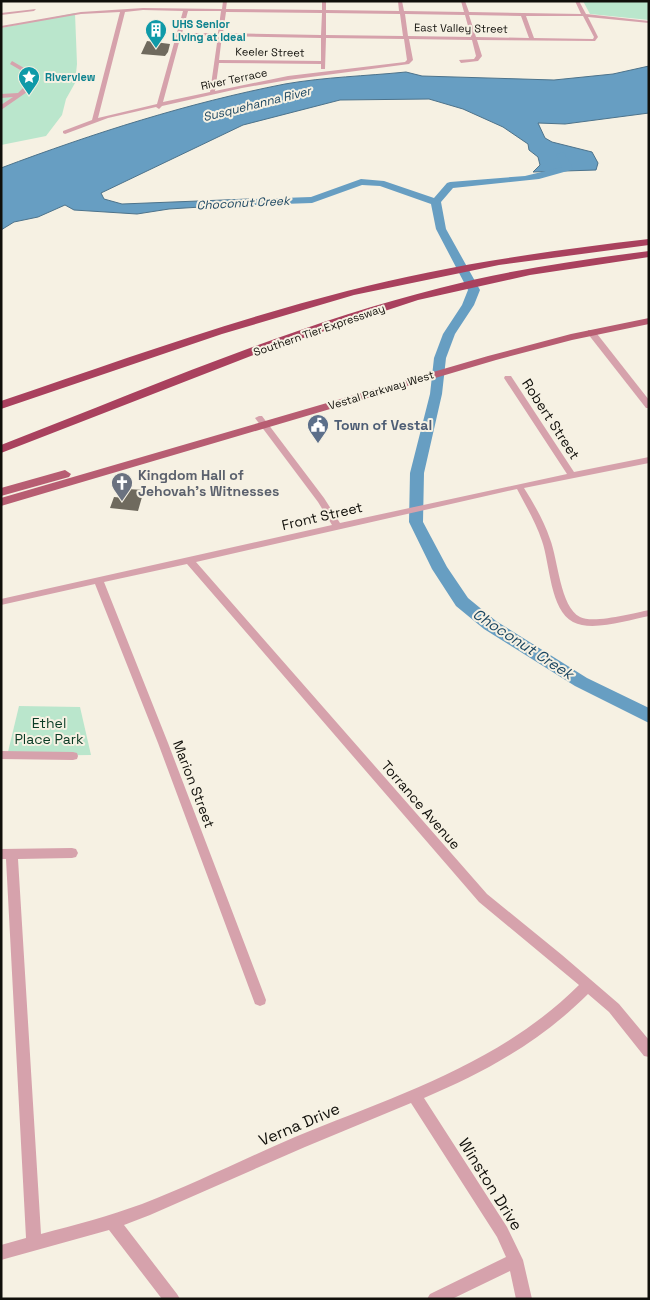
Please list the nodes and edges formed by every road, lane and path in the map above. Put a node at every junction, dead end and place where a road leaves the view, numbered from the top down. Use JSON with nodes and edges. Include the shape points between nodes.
{"nodes":[{"id":1,"x":36,"y":1,"type":"edge"},
{"id":2,"x":225,"y":1,"type":"edge"},
{"id":3,"x":324,"y":1,"type":"edge"},
{"id":4,"x":400,"y":1,"type":"edge"},
{"id":5,"x":463,"y":1,"type":"edge"},
{"id":6,"x":577,"y":1,"type":"edge"},
{"id":7,"x":186,"y":9,"type":"junction"},
{"id":8,"x":34,"y":10,"type":"junction"},
{"id":9,"x":123,"y":10,"type":"junction"},
{"id":10,"x":224,"y":10,"type":"junction"},
{"id":11,"x":324,"y":11,"type":"junction"},
{"id":12,"x":402,"y":13,"type":"junction"},
{"id":13,"x":1,"y":14,"type":"edge"},
{"id":14,"x":467,"y":14,"type":"junction"},
{"id":15,"x":523,"y":14,"type":"junction"},
{"id":16,"x":585,"y":16,"type":"junction"},
{"id":17,"x":31,"y":20,"type":"junction"},
{"id":18,"x":649,"y":22,"type":"edge"},
{"id":19,"x":1,"y":27,"type":"edge"},
{"id":20,"x":178,"y":34,"type":"junction"},
{"id":21,"x":221,"y":34,"type":"junction"},
{"id":22,"x":323,"y":36,"type":"junction"},
{"id":23,"x":406,"y":37,"type":"junction"},
{"id":24,"x":474,"y":38,"type":"junction"},
{"id":25,"x":532,"y":39,"type":"junction"},
{"id":26,"x":217,"y":61,"type":"junction"},
{"id":27,"x":461,"y":61,"type":"dead end"},
{"id":28,"x":12,"y":63,"type":"dead end"},
{"id":29,"x":323,"y":63,"type":"junction"},
{"id":30,"x":323,"y":73,"type":"junction"},
{"id":31,"x":212,"y":93,"type":"junction"},
{"id":32,"x":1,"y":96,"type":"edge"},
{"id":33,"x":20,"y":96,"type":"junction"},
{"id":34,"x":159,"y":107,"type":"junction"},
{"id":35,"x":1,"y":108,"type":"edge"},
{"id":36,"x":94,"y":122,"type":"junction"},
{"id":37,"x":65,"y":132,"type":"dead end"},
{"id":38,"x":649,"y":242,"type":"edge"},
{"id":39,"x":649,"y":254,"type":"edge"},
{"id":40,"x":649,"y":314,"type":"edge"},
{"id":41,"x":649,"y":321,"type":"edge"},
{"id":42,"x":590,"y":332,"type":"junction"},
{"id":43,"x":450,"y":367,"type":"junction"},
{"id":44,"x":508,"y":378,"type":"dead end"},
{"id":45,"x":1,"y":405,"type":"edge"},
{"id":46,"x":649,"y":406,"type":"edge"},
{"id":47,"x":262,"y":422,"type":"junction"},
{"id":48,"x":1,"y":449,"type":"edge"},
{"id":49,"x":648,"y":462,"type":"edge"},
{"id":50,"x":572,"y":475,"type":"junction"},
{"id":51,"x":519,"y":486,"type":"junction"},
{"id":52,"x":1,"y":492,"type":"edge"},
{"id":53,"x":1,"y":502,"type":"edge"},
{"id":54,"x":338,"y":527,"type":"junction"},
{"id":55,"x":189,"y":560,"type":"junction"},
{"id":56,"x":98,"y":580,"type":"junction"},
{"id":57,"x":1,"y":602,"type":"edge"},
{"id":58,"x":649,"y":613,"type":"edge"},
{"id":59,"x":1,"y":756,"type":"edge"},
{"id":60,"x":73,"y":756,"type":"dead end"},
{"id":61,"x":72,"y":853,"type":"dead end"},
{"id":62,"x":7,"y":854,"type":"edge"},
{"id":63,"x":588,"y":985,"type":"junction"},
{"id":64,"x":260,"y":1000,"type":"dead end"},
{"id":65,"x":649,"y":1051,"type":"edge"},
{"id":66,"x":414,"y":1095,"type":"junction"},
{"id":67,"x":112,"y":1222,"type":"junction"},
{"id":68,"x":34,"y":1245,"type":"junction"},
{"id":69,"x":1,"y":1253,"type":"edge"},
{"id":70,"x":515,"y":1260,"type":"junction"},
{"id":71,"x":172,"y":1299,"type":"edge"},
{"id":72,"x":435,"y":1299,"type":"edge"},
{"id":73,"x":524,"y":1299,"type":"edge"}],
"edges":[{"from":1,"to":8,"type":"street"},
{"from":2,"to":10,"type":"street"},
{"from":3,"to":11,"type":"street"},
{"from":4,"to":12,"type":"street"},
{"from":5,"to":14,"type":"street"},
{"from":6,"to":16,"type":"street"},
{"from":7,"to":9,"type":"street"},
{"from":7,"to":10,"type":"street"},
{"from":7,"to":20,"type":"street"},
{"from":8,"to":13,"type":"street"},
{"from":8,"to":17,"type":"street"},
{"from":9,"to":17,"type":"street","via":[[81,12]]},
{"from":9,"to":36,"type":"street"},
{"from":10,"to":11,"type":"street"},
{"from":10,"to":21,"type":"street"},
{"from":11,"to":12,"type":"street"},
{"from":11,"to":22,"type":"street"},
{"from":12,"to":14,"type":"street"},
{"from":12,"to":23,"type":"street"},
{"from":14,"to":15,"type":"street"},
{"from":14,"to":24,"type":"street"},
{"from":15,"to":16,"type":"street"},
{"from":15,"to":25,"type":"street"},
{"from":16,"to":18,"type":"street"},
{"from":16,"to":25,"type":"street","name":"East Valley Street","via":[[596,40]]},
{"from":17,"to":19,"type":"street"},
{"from":20,"to":21,"type":"street","name":"East Valley Street"},
{"from":20,"to":34,"type":"street"},
{"from":21,"to":22,"type":"street","name":"East Valley Street"},
{"from":21,"to":26,"type":"street"},
{"from":22,"to":23,"type":"street","name":"East Valley Street"},
{"from":22,"to":29,"type":"street"},
{"from":23,"to":24,"type":"street","name":"East Valley Street"},
{"from":23,"to":30,"type":"street","name":"River Terrace","via":[[410,60],[405,64]]},
{"from":24,"to":25,"type":"street","name":"East Valley Street"},
{"from":24,"to":27,"type":"street","via":[[479,58]]},
{"from":26,"to":29,"type":"street","name":"Keeler Street"},
{"from":26,"to":31,"type":"street"},
{"from":28,"to":33,"type":"street","via":[[32,77]]},
{"from":29,"to":30,"type":"street"},
{"from":30,"to":31,"type":"street","name":"River Terrace"},
{"from":31,"to":34,"type":"street","name":"River Terrace"},
{"from":32,"to":33,"type":"street"},
{"from":33,"to":35,"type":"street"},
{"from":34,"to":36,"type":"street","name":"River Terrace"},
{"from":36,"to":37,"type":"street","name":"River Terrace"},
{"from":38,"to":45,"type":"highway","name":"Southern Tier Expressway","via":[[491,263],[350,293],[248,322]]},
{"from":39,"to":48,"type":"highway","name":"Southern Tier Expressway","via":[[500,278],[437,292],[314,330]]},
{"from":40,"to":43,"type":"main road","name":"Vestal Parkway West","via":[[531,340]]},
{"from":41,"to":42,"type":"main road","name":"Vestal Parkway West"},
{"from":42,"to":43,"type":"main road","name":"Vestal Parkway West"},
{"from":42,"to":46,"type":"street"},
{"from":43,"to":47,"type":"main road","name":"Vestal Parkway West"},
{"from":44,"to":50,"type":"street","name":"Robert Street"},
{"from":47,"to":52,"type":"main road","name":"Vestal Parkway West"},
{"from":47,"to":53,"type":"main road","name":"Vestal Parkway West"},
{"from":47,"to":54,"type":"street","via":[[322,500]]},
{"from":49,"to":50,"type":"street","name":"Front Street"},
{"from":50,"to":51,"type":"street","name":"Front Street"},
{"from":51,"to":54,"type":"street","name":"Front Street"},
{"from":51,"to":58,"type":"street","via":[[547,541],[567,612],[586,622]]},
{"from":54,"to":55,"type":"street","name":"Front Street"},
{"from":55,"to":56,"type":"street","name":"Front Street"},
{"from":55,"to":63,"type":"street","name":"Torrance Avenue","via":[[483,898]]},
{"from":56,"to":57,"type":"street","name":"Front Street"},
{"from":56,"to":64,"type":"street","name":"Marion Street"},
{"from":59,"to":60,"type":"street"},
{"from":61,"to":62,"type":"street"},
{"from":62,"to":68,"type":"street"},
{"from":63,"to":65,"type":"street","name":"Torrance Avenue","via":[[614,1008]]},
{"from":63,"to":66,"type":"street","name":"Verna Drive","via":[[570,1003],[500,1055]]},
{"from":66,"to":67,"type":"street","name":"Verna Drive"},
{"from":66,"to":70,"type":"street","name":"Winston Drive","via":[[502,1232]]},
{"from":67,"to":68,"type":"street","name":"Verna Drive"},
{"from":67,"to":71,"type":"street"},
{"from":68,"to":69,"type":"street","name":"Verna Drive"},
{"from":70,"to":72,"type":"street"},
{"from":70,"to":73,"type":"street","name":"Winston Drive"}]}
